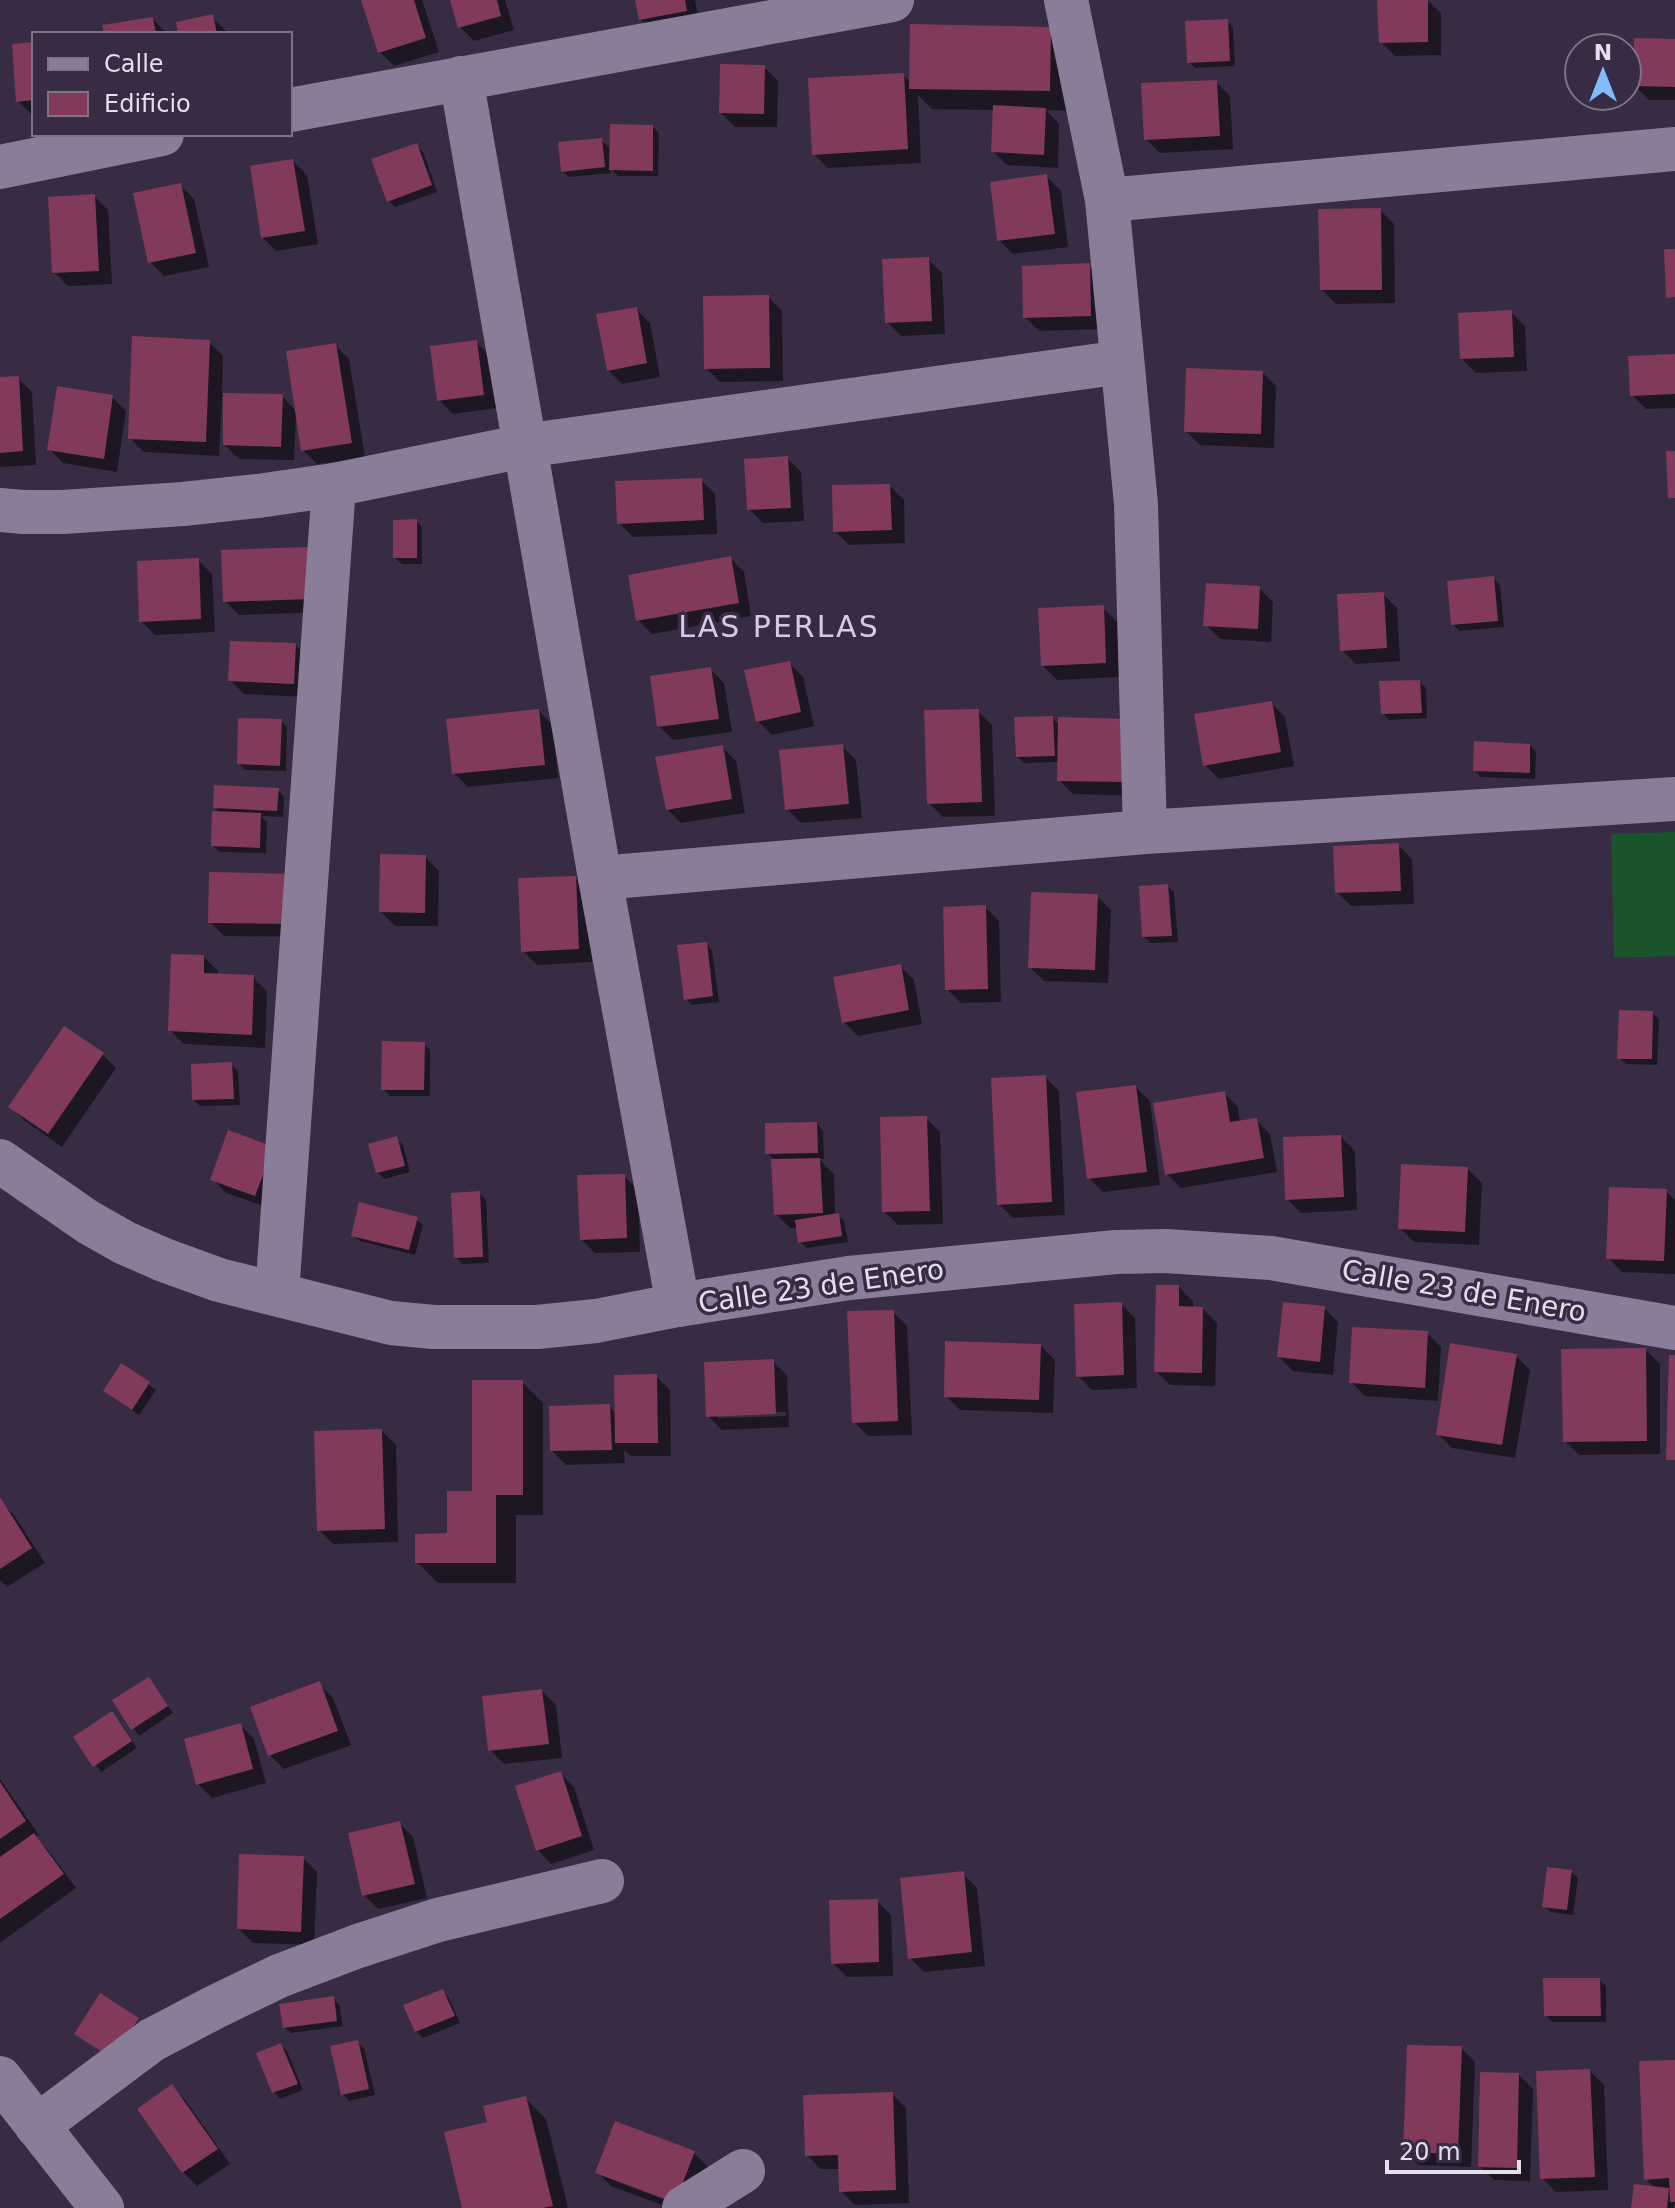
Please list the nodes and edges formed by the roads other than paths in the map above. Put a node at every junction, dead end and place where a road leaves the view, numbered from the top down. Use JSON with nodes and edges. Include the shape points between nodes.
{"nodes":[{"id":1,"x":892,"y":0,"type":"edge"},
{"id":2,"x":1066,"y":0,"type":"edge"},
{"id":3,"x":461,"y":78,"type":"junction"},
{"id":4,"x":292,"y":110,"type":"edge"},
{"id":5,"x":152,"y":136,"type":"edge"},
{"id":6,"x":1675,"y":149,"type":"edge"},
{"id":7,"x":0,"y":167,"type":"edge"},
{"id":8,"x":1107,"y":200,"type":"junction"},
{"id":9,"x":1122,"y":362,"type":"junction"},
{"id":10,"x":524,"y":446,"type":"junction"},
{"id":11,"x":334,"y":485,"type":"junction"},
{"id":12,"x":0,"y":510,"type":"edge"},
{"id":13,"x":1675,"y":799,"type":"edge"},
{"id":14,"x":1145,"y":832,"type":"junction"},
{"id":15,"x":600,"y":878,"type":"junction"},
{"id":16,"x":0,"y":1161,"type":"edge"},
{"id":17,"x":277,"y":1294,"type":"junction"},
{"id":18,"x":678,"y":1305,"type":"junction"},
{"id":19,"x":1675,"y":1328,"type":"edge"},
{"id":20,"x":602,"y":1881,"type":"dead end"},
{"id":21,"x":0,"y":2078,"type":"edge"},
{"id":22,"x":37,"y":2126,"type":"junction"},
{"id":23,"x":743,"y":2171,"type":"dead end"},
{"id":24,"x":102,"y":2208,"type":"edge"},
{"id":25,"x":684,"y":2208,"type":"edge"}],
"edges":[{"from":1,"to":3,"type":"street"},
{"from":2,"to":8,"type":"street"},
{"from":3,"to":4,"type":"street"},
{"from":3,"to":10,"type":"street"},
{"from":5,"to":7,"type":"street"},
{"from":6,"to":8,"type":"street"},
{"from":8,"to":9,"type":"street"},
{"from":9,"to":10,"type":"street"},
{"from":9,"to":14,"type":"street","via":[[1136,504]]},
{"from":10,"to":11,"type":"street"},
{"from":10,"to":15,"type":"street"},
{"from":11,"to":12,"type":"street","via":[[156,506]]},
{"from":11,"to":17,"type":"street"},
{"from":13,"to":14,"type":"street"},
{"from":14,"to":15,"type":"street"},
{"from":15,"to":18,"type":"street"},
{"from":16,"to":17,"type":"street","name":"Calle 23 de Enero","via":[[125,1243],[219,1280]]},
{"from":17,"to":18,"type":"street","name":"Calle 23 de Enero","via":[[391,1323],[479,1329],[596,1321]]},
{"from":18,"to":19,"type":"street","name":"Calle 23 de Enero","via":[[849,1278],[1166,1251],[1271,1258]]},
{"from":20,"to":22,"type":"street","via":[[438,1920],[279,1976],[152,2040]]},
{"from":21,"to":22,"type":"street"},
{"from":22,"to":24,"type":"street"},
{"from":23,"to":25,"type":"street"}]}
